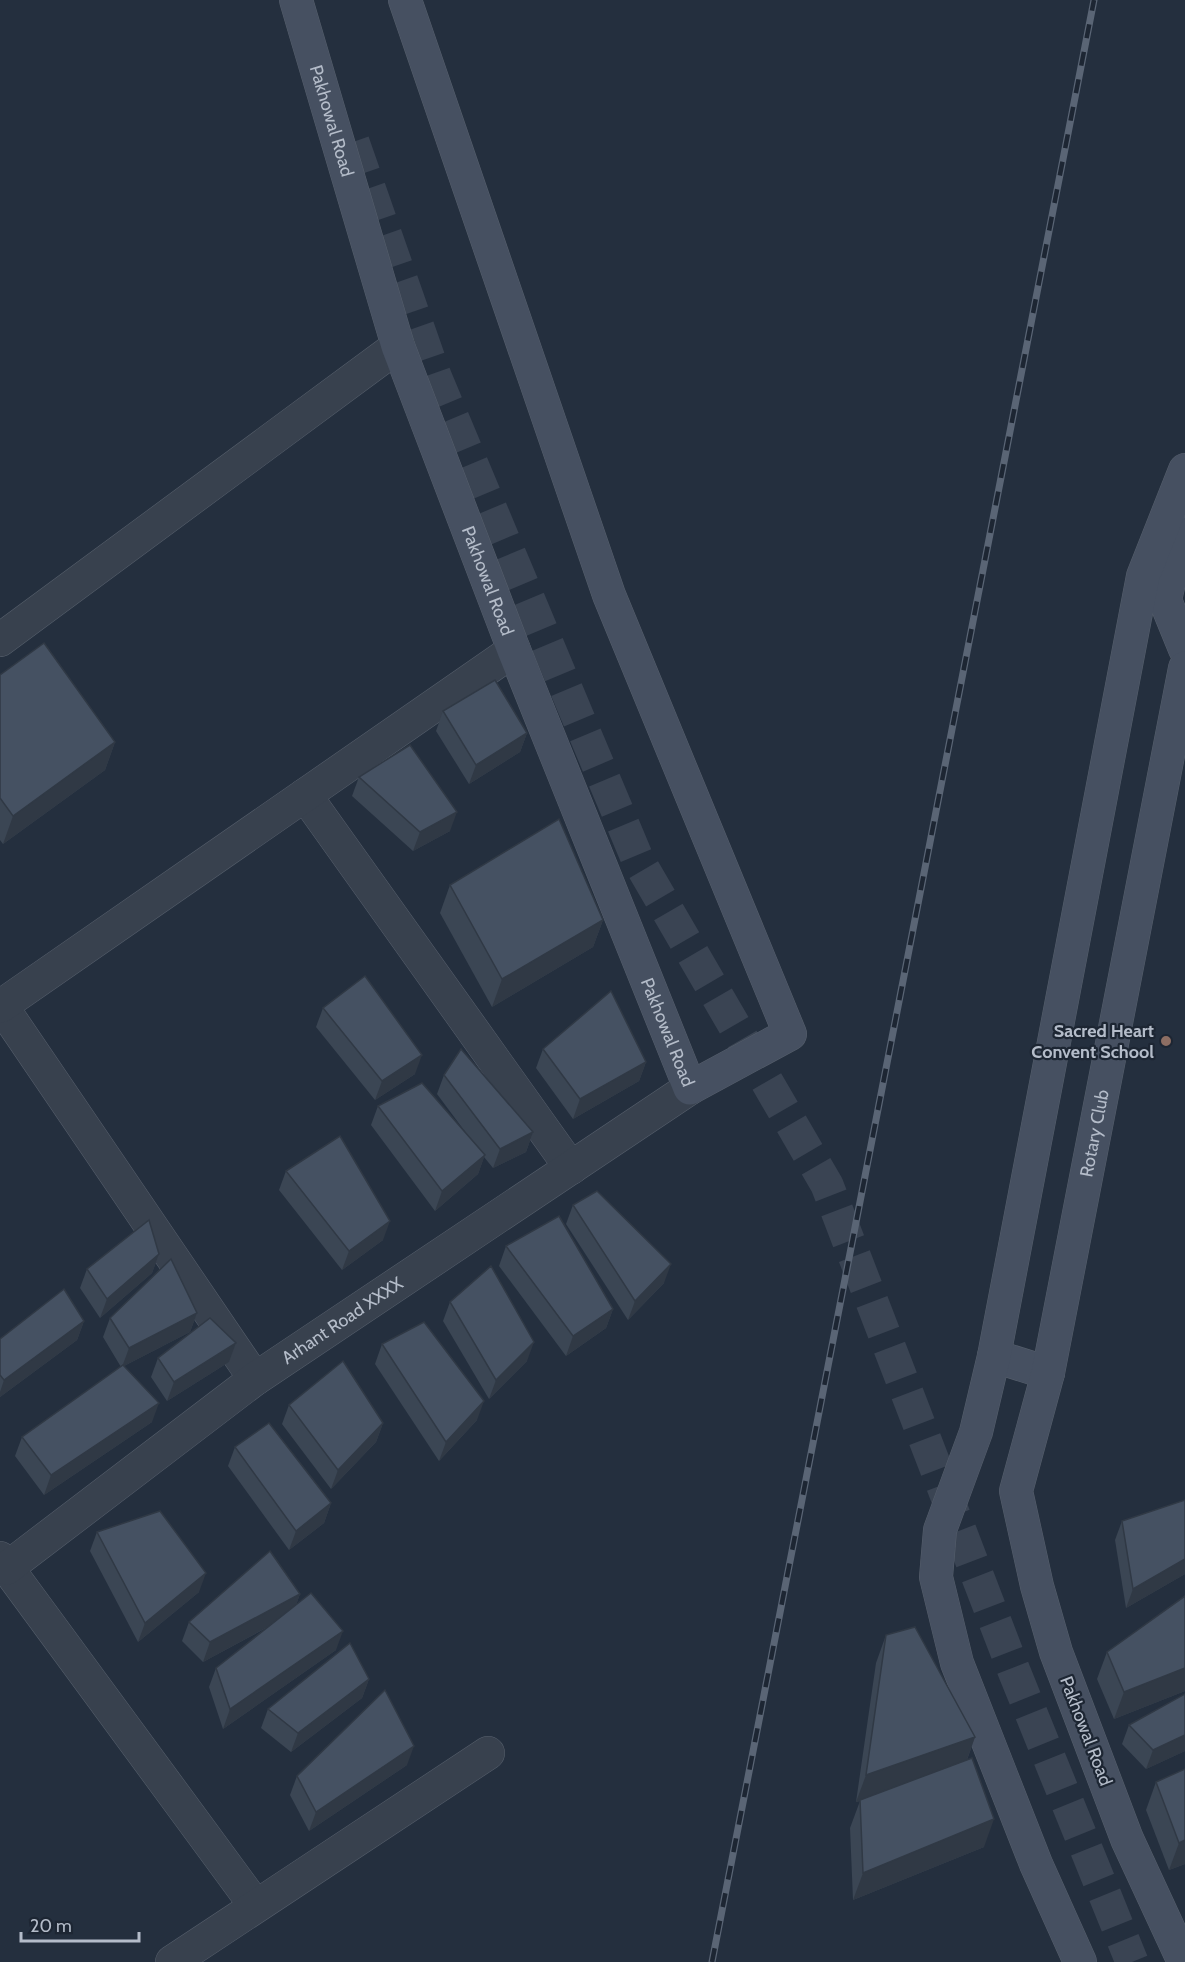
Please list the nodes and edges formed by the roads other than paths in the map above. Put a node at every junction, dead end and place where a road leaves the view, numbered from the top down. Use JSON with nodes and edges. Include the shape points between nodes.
{"nodes":[{"id":1,"x":296,"y":0,"type":"edge"},
{"id":2,"x":405,"y":0,"type":"edge"},
{"id":3,"x":398,"y":346,"type":"junction"},
{"id":4,"x":1185,"y":470,"type":"edge"},
{"id":5,"x":1185,"y":534,"type":"edge"},
{"id":6,"x":0,"y":640,"type":"edge"},
{"id":7,"x":1185,"y":649,"type":"edge"},
{"id":8,"x":514,"y":650,"type":"junction"},
{"id":9,"x":1185,"y":668,"type":"edge"},
{"id":10,"x":305,"y":795,"type":"junction"},
{"id":11,"x":1,"y":1005,"type":"edge"},
{"id":12,"x":690,"y":1088,"type":"junction"},
{"id":13,"x":571,"y":1168,"type":"junction"},
{"id":14,"x":994,"y":1356,"type":"junction"},
{"id":15,"x":1048,"y":1373,"type":"junction"},
{"id":16,"x":255,"y":1379,"type":"junction"},
{"id":17,"x":1016,"y":1491,"type":"joint"},
{"id":18,"x":4,"y":1563,"type":"edge"},
{"id":19,"x":488,"y":1753,"type":"dead end"},
{"id":20,"x":255,"y":1905,"type":"junction"},
{"id":21,"x":172,"y":1962,"type":"edge"},
{"id":22,"x":1080,"y":1962,"type":"edge"},
{"id":23,"x":1184,"y":1962,"type":"edge"}],
"edges":[{"from":1,"to":3,"type":"street","name":"Pakhowal Road"},
{"from":2,"to":12,"type":"street","name":"Pakhowal Road","via":[[609,595],[790,1034]]},
{"from":3,"to":6,"type":"street"},
{"from":3,"to":8,"type":"street","name":"Pakhowal Road"},
{"from":4,"to":14,"type":"street","via":[[1143,576]]},
{"from":5,"to":7,"type":"street","via":[[1176,552],[1165,600]]},
{"from":8,"to":10,"type":"street"},
{"from":8,"to":12,"type":"street","name":"Pakhowal Road"},
{"from":9,"to":15,"type":"street","name":"Rotary Club"},
{"from":10,"to":11,"type":"street"},
{"from":10,"to":13,"type":"street"},
{"from":11,"to":16,"type":"street"},
{"from":12,"to":13,"type":"street","name":"Arhant Road XXXX"},
{"from":13,"to":16,"type":"street","name":"Arhant Road XXXX"},
{"from":14,"to":15,"type":"street"},
{"from":14,"to":22,"type":"street","via":[[976,1432],[940,1530],[936,1577],[957,1664],[1036,1864]]},
{"from":15,"to":17,"type":"street","name":"Rotary Club"},
{"from":16,"to":18,"type":"street","name":"Arhant Road XXXX"},
{"from":17,"to":23,"type":"street","name":"Pakhowal Road","via":[[1056,1652],[1127,1839]]},
{"from":18,"to":20,"type":"street"},
{"from":19,"to":20,"type":"street"},
{"from":20,"to":21,"type":"street"}]}
